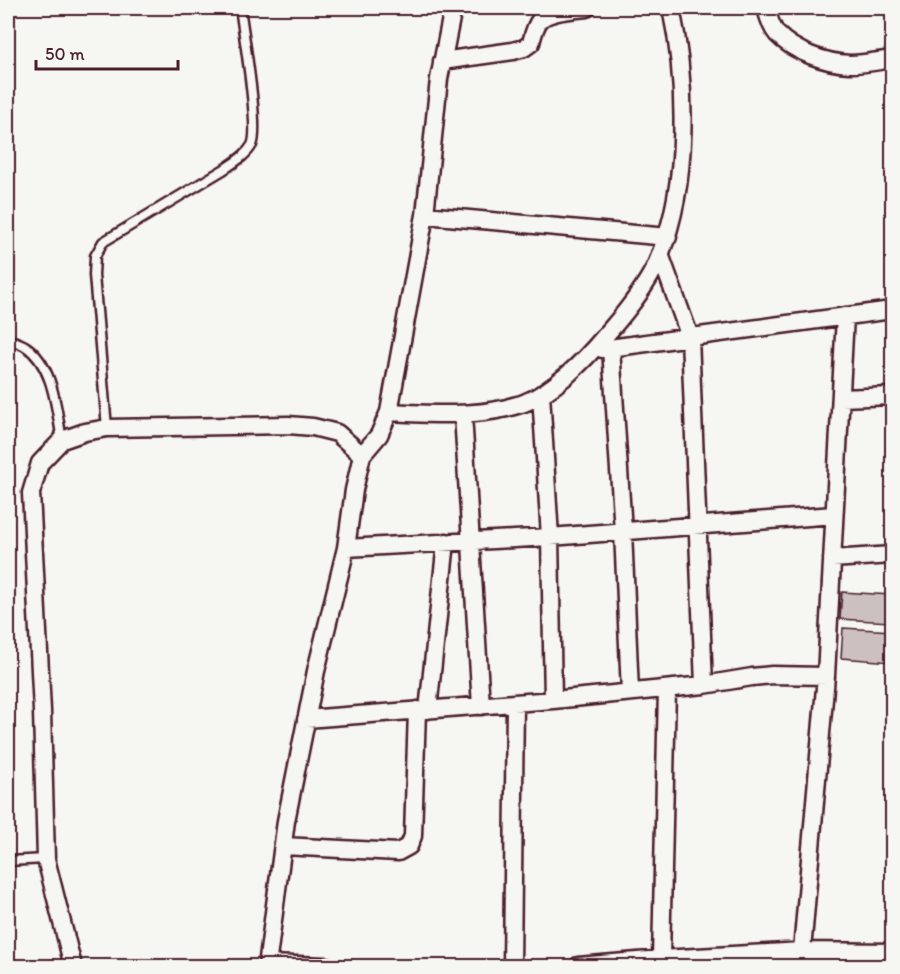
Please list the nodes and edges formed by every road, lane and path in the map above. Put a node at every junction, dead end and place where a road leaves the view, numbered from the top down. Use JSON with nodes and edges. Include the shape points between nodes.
{"nodes":[{"id":1,"x":453,"y":8,"type":"edge"},
{"id":2,"x":587,"y":8,"type":"edge"},
{"id":3,"x":671,"y":8,"type":"edge"},
{"id":4,"x":766,"y":8,"type":"edge"},
{"id":5,"x":241,"y":14,"type":"dead end"},
{"id":6,"x":892,"y":59,"type":"edge"},
{"id":7,"x":442,"y":61,"type":"junction"},
{"id":8,"x":425,"y":215,"type":"junction"},
{"id":9,"x":668,"y":237,"type":"junction"},
{"id":10,"x":660,"y":254,"type":"junction"},
{"id":11,"x":892,"y":310,"type":"edge"},
{"id":12,"x":845,"y":316,"type":"junction"},
{"id":13,"x":690,"y":338,"type":"junction"},
{"id":14,"x":8,"y":339,"type":"edge"},
{"id":15,"x":611,"y":348,"type":"junction"},
{"id":16,"x":593,"y":351,"type":"junction"},
{"id":17,"x":541,"y":394,"type":"junction"},
{"id":18,"x":892,"y":396,"type":"edge"},
{"id":19,"x":841,"y":398,"type":"junction"},
{"id":20,"x":389,"y":412,"type":"junction"},
{"id":21,"x":463,"y":414,"type":"junction"},
{"id":22,"x":107,"y":428,"type":"junction"},
{"id":23,"x":62,"y":440,"type":"junction"},
{"id":24,"x":362,"y":455,"type":"junction"},
{"id":25,"x":834,"y":515,"type":"junction"},
{"id":26,"x":699,"y":526,"type":"junction"},
{"id":27,"x":623,"y":531,"type":"junction"},
{"id":28,"x":550,"y":537,"type":"junction"},
{"id":29,"x":472,"y":541,"type":"junction"},
{"id":30,"x":446,"y":542,"type":"junction"},
{"id":31,"x":346,"y":548,"type":"junction"},
{"id":32,"x":892,"y":555,"type":"edge"},
{"id":33,"x":832,"y":559,"type":"junction"},
{"id":34,"x":826,"y":676,"type":"junction"},
{"id":35,"x":704,"y":685,"type":"junction"},
{"id":36,"x":667,"y":689,"type":"junction"},
{"id":37,"x":630,"y":692,"type":"junction"},
{"id":38,"x":553,"y":700,"type":"junction"},
{"id":39,"x":515,"y":703,"type":"junction"},
{"id":40,"x":482,"y":706,"type":"junction"},
{"id":41,"x":423,"y":710,"type":"junction"},
{"id":42,"x":306,"y":719,"type":"junction"},
{"id":43,"x":283,"y":846,"type":"junction"},
{"id":44,"x":46,"y":859,"type":"junction"},
{"id":45,"x":8,"y":861,"type":"edge"},
{"id":46,"x":802,"y":951,"type":"junction"},
{"id":47,"x":892,"y":952,"type":"edge"},
{"id":48,"x":653,"y":962,"type":"edge"},
{"id":49,"x":267,"y":965,"type":"edge"},
{"id":50,"x":73,"y":966,"type":"edge"},
{"id":51,"x":326,"y":966,"type":"edge"},
{"id":52,"x":512,"y":966,"type":"edge"},
{"id":53,"x":578,"y":966,"type":"edge"}],
"edges":[{"from":1,"to":7,"type":"street"},
{"from":2,"to":7,"type":"street","via":[[540,19],[531,43],[524,48]]},
{"from":3,"to":9,"type":"street","via":[[683,102],[679,170]]},
{"from":4,"to":6,"type":"street","via":[[776,33],[802,51],[837,63]]},
{"from":5,"to":22,"type":"lane","via":[[255,124],[252,144],[223,170],[103,242],[95,256]]},
{"from":7,"to":8,"type":"street"},
{"from":8,"to":9,"type":"street"},
{"from":8,"to":20,"type":"street"},
{"from":9,"to":10,"type":"street"},
{"from":10,"to":13,"type":"street"},
{"from":10,"to":16,"type":"street","via":[[654,270]]},
{"from":11,"to":12,"type":"street"},
{"from":12,"to":13,"type":"street"},
{"from":12,"to":19,"type":"street"},
{"from":13,"to":15,"type":"street"},
{"from":13,"to":26,"type":"street"},
{"from":14,"to":23,"type":"lane","via":[[26,347],[40,361],[50,383]]},
{"from":15,"to":16,"type":"street"},
{"from":15,"to":27,"type":"street"},
{"from":16,"to":17,"type":"street"},
{"from":17,"to":21,"type":"street","via":[[525,403]]},
{"from":17,"to":28,"type":"street"},
{"from":18,"to":19,"type":"street"},
{"from":19,"to":25,"type":"street"},
{"from":20,"to":21,"type":"street"},
{"from":20,"to":24,"type":"street"},
{"from":21,"to":29,"type":"street"},
{"from":22,"to":23,"type":"street"},
{"from":22,"to":24,"type":"street","via":[[313,427],[337,433]]},
{"from":23,"to":44,"type":"street","via":[[40,463],[31,493]]},
{"from":24,"to":31,"type":"street"},
{"from":25,"to":26,"type":"street"},
{"from":25,"to":33,"type":"street"},
{"from":26,"to":27,"type":"street"},
{"from":26,"to":35,"type":"street"},
{"from":27,"to":28,"type":"street"},
{"from":27,"to":37,"type":"street"},
{"from":28,"to":29,"type":"street"},
{"from":28,"to":38,"type":"street"},
{"from":29,"to":30,"type":"street"},
{"from":29,"to":40,"type":"street"},
{"from":30,"to":31,"type":"street"},
{"from":30,"to":41,"type":"street"},
{"from":31,"to":42,"type":"street"},
{"from":32,"to":33,"type":"street"},
{"from":33,"to":34,"type":"street"},
{"from":34,"to":35,"type":"street","via":[[762,676]]},
{"from":34,"to":46,"type":"street"},
{"from":35,"to":36,"type":"street"},
{"from":36,"to":37,"type":"street"},
{"from":36,"to":48,"type":"street"},
{"from":37,"to":38,"type":"street"},
{"from":38,"to":39,"type":"street"},
{"from":39,"to":40,"type":"street"},
{"from":39,"to":52,"type":"street"},
{"from":40,"to":41,"type":"street"},
{"from":41,"to":42,"type":"street"},
{"from":41,"to":43,"type":"street","via":[[409,846],[398,852]]},
{"from":42,"to":43,"type":"street"},
{"from":43,"to":49,"type":"street"},
{"from":44,"to":45,"type":"lane"},
{"from":44,"to":50,"type":"street"},
{"from":46,"to":47,"type":"street"},
{"from":46,"to":48,"type":"street"},
{"from":48,"to":53,"type":"street"},
{"from":49,"to":51,"type":"street"}]}
